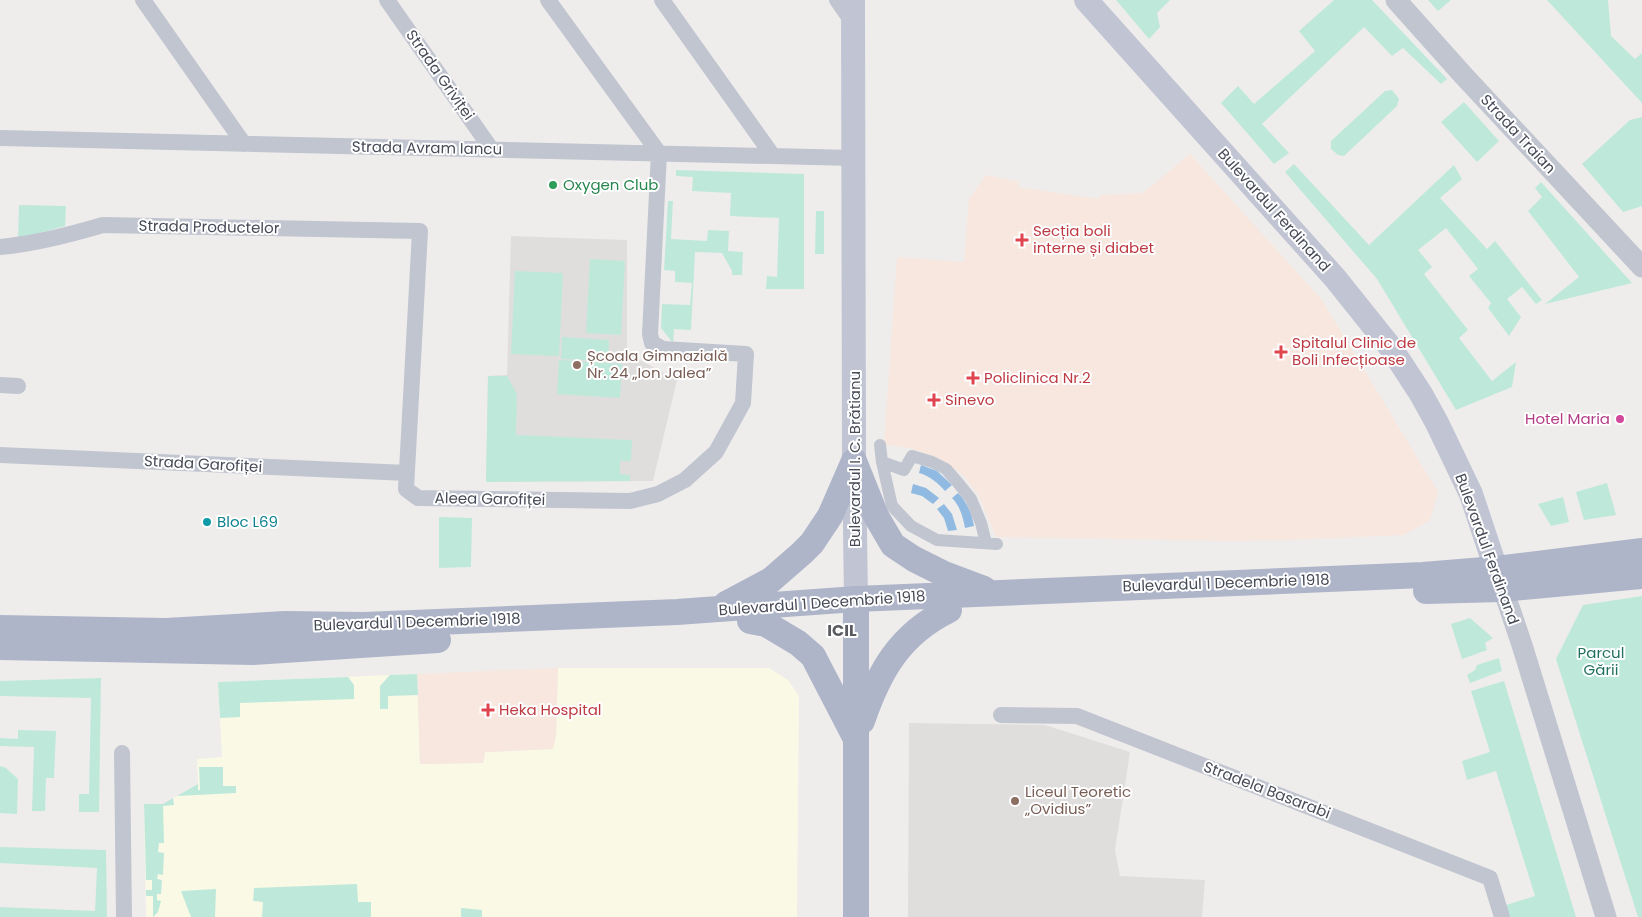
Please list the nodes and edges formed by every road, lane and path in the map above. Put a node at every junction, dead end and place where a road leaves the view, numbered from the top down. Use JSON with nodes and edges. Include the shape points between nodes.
{"nodes":[{"id":1,"x":143,"y":0,"type":"edge"},
{"id":2,"x":387,"y":0,"type":"edge"},
{"id":3,"x":548,"y":0,"type":"edge"},
{"id":4,"x":662,"y":0,"type":"edge"},
{"id":5,"x":837,"y":0,"type":"edge"},
{"id":6,"x":853,"y":0,"type":"edge"},
{"id":7,"x":1086,"y":0,"type":"edge"},
{"id":8,"x":1396,"y":0,"type":"edge"},
{"id":9,"x":853,"y":23,"type":"junction"},
{"id":10,"x":0,"y":138,"type":"edge"},
{"id":11,"x":244,"y":144,"type":"junction"},
{"id":12,"x":492,"y":150,"type":"junction"},
{"id":13,"x":659,"y":153,"type":"junction"},
{"id":14,"x":773,"y":156,"type":"junction"},
{"id":15,"x":854,"y":158,"type":"junction"},
{"id":16,"x":420,"y":230,"type":"joint"},
{"id":17,"x":0,"y":247,"type":"edge"},
{"id":18,"x":1642,"y":267,"type":"edge"},
{"id":19,"x":0,"y":385,"type":"edge"},
{"id":20,"x":18,"y":386,"type":"dead end"},
{"id":21,"x":880,"y":445,"type":"dead end"},
{"id":22,"x":0,"y":454,"type":"edge"},
{"id":23,"x":854,"y":461,"type":"junction"},
{"id":24,"x":882,"y":462,"type":"junction"},
{"id":25,"x":407,"y":473,"type":"junction"},
{"id":26,"x":1642,"y":551,"type":"edge"},
{"id":27,"x":1642,"y":576,"type":"edge"},
{"id":28,"x":1499,"y":579,"type":"junction"},
{"id":29,"x":995,"y":593,"type":"junction"},
{"id":30,"x":856,"y":607,"type":"junction"},
{"id":31,"x":716,"y":609,"type":"junction"},
{"id":32,"x":949,"y":610,"type":"junction"},
{"id":33,"x":750,"y":621,"type":"junction"},
{"id":34,"x":0,"y":628,"type":"edge"},
{"id":35,"x":0,"y":647,"type":"edge"},
{"id":36,"x":1001,"y":715,"type":"dead end"},
{"id":37,"x":856,"y":738,"type":"junction"},
{"id":38,"x":122,"y":753,"type":"dead end"},
{"id":39,"x":124,"y":917,"type":"edge"},
{"id":40,"x":856,"y":917,"type":"edge"},
{"id":41,"x":1502,"y":917,"type":"edge"},
{"id":42,"x":1606,"y":917,"type":"edge"}],
"edges":[{"from":1,"to":11,"type":"street"},
{"from":2,"to":12,"type":"street","name":"Strada Griviței"},
{"from":3,"to":13,"type":"street"},
{"from":4,"to":14,"type":"street"},
{"from":5,"to":9,"type":"street"},
{"from":6,"to":9,"type":"main road","name":"Bulevardul I. C. Brătianu"},
{"from":7,"to":28,"type":"main road","name":"Bulevardul Ferdinand","via":[[1335,278],[1391,348],[1437,423],[1469,490]]},
{"from":8,"to":18,"type":"street","name":"Strada Traian"},
{"from":9,"to":15,"type":"main road","name":"Bulevardul I. C. Brătianu"},
{"from":10,"to":11,"type":"street","name":"Strada Avram Iancu"},
{"from":11,"to":12,"type":"street","name":"Strada Avram Iancu"},
{"from":12,"to":13,"type":"street","name":"Strada Avram Iancu"},
{"from":13,"to":14,"type":"street","name":"Strada Avram Iancu"},
{"from":13,"to":25,"type":"street","name":"Aleea Garofiței","via":[[652,343],[663,349],[746,354],[743,403],[716,452],[685,480],[658,494],[630,501],[418,498],[406,489]]},
{"from":14,"to":15,"type":"street","name":"Strada Avram Iancu"},
{"from":15,"to":23,"type":"main road","name":"Bulevardul I. C. Brătianu"},
{"from":16,"to":17,"type":"street","name":"Strada Productelor","via":[[103,225]]},
{"from":16,"to":25,"type":"street","name":"Aleea Garofiței"},
{"from":19,"to":20,"type":"street"},
{"from":21,"to":24,"type":"street"},
{"from":22,"to":25,"type":"street","name":"Strada Garofiței"},
{"from":23,"to":29,"type":"main road","via":[[876,516],[893,545],[944,574]]},
{"from":23,"to":30,"type":"main road","name":"Bulevardul I. C. Brătianu"},
{"from":23,"to":31,"type":"main road","via":[[830,516],[812,543],[771,580]]},
{"from":24,"to":24,"type":"street","via":[[892,506],[911,526],[937,540],[991,543],[971,500],[946,469],[912,456],[904,470]]},
{"from":26,"to":28,"type":"main road","name":"Bulevardul 1 Decembrie 1918"},
{"from":27,"to":28,"type":"main road","name":"Bulevardul 1 Decembrie 1918"},
{"from":28,"to":29,"type":"main road","name":"Bulevardul 1 Decembrie 1918","via":[[1414,575]]},
{"from":28,"to":32,"type":"main road","name":"Bulevardul 1 Decembrie 1918","via":[[1384,592]]},
{"from":28,"to":42,"type":"street","name":"Bulevardul Ferdinand"},
{"from":29,"to":30,"type":"main road","name":"Bulevardul 1 Decembrie 1918"},
{"from":30,"to":31,"type":"main road","name":"Bulevardul 1 Decembrie 1918"},
{"from":30,"to":32,"type":"main road","name":"Bulevardul 1 Decembrie 1918"},
{"from":30,"to":33,"type":"main road","name":"Bulevardul 1 Decembrie 1918"},
{"from":30,"to":37,"type":"main road","name":"Bulevardul I. C. Brătianu"},
{"from":31,"to":34,"type":"main road","name":"Bulevardul 1 Decembrie 1918","via":[[607,616],[374,625],[285,624],[166,631]]},
{"from":32,"to":37,"type":"main road","via":[[912,634],[893,655],[872,692]]},
{"from":33,"to":35,"type":"main road","name":"Bulevardul 1 Decembrie 1918","via":[[252,652]]},
{"from":33,"to":37,"type":"main road","via":[[766,624],[813,656]]},
{"from":36,"to":41,"type":"street","name":"Stradela Basarabi","via":[[1077,716],[1490,878]]},
{"from":37,"to":40,"type":"main road","name":"Bulevardul I. C. Brătianu"},
{"from":38,"to":39,"type":"street"}]}
